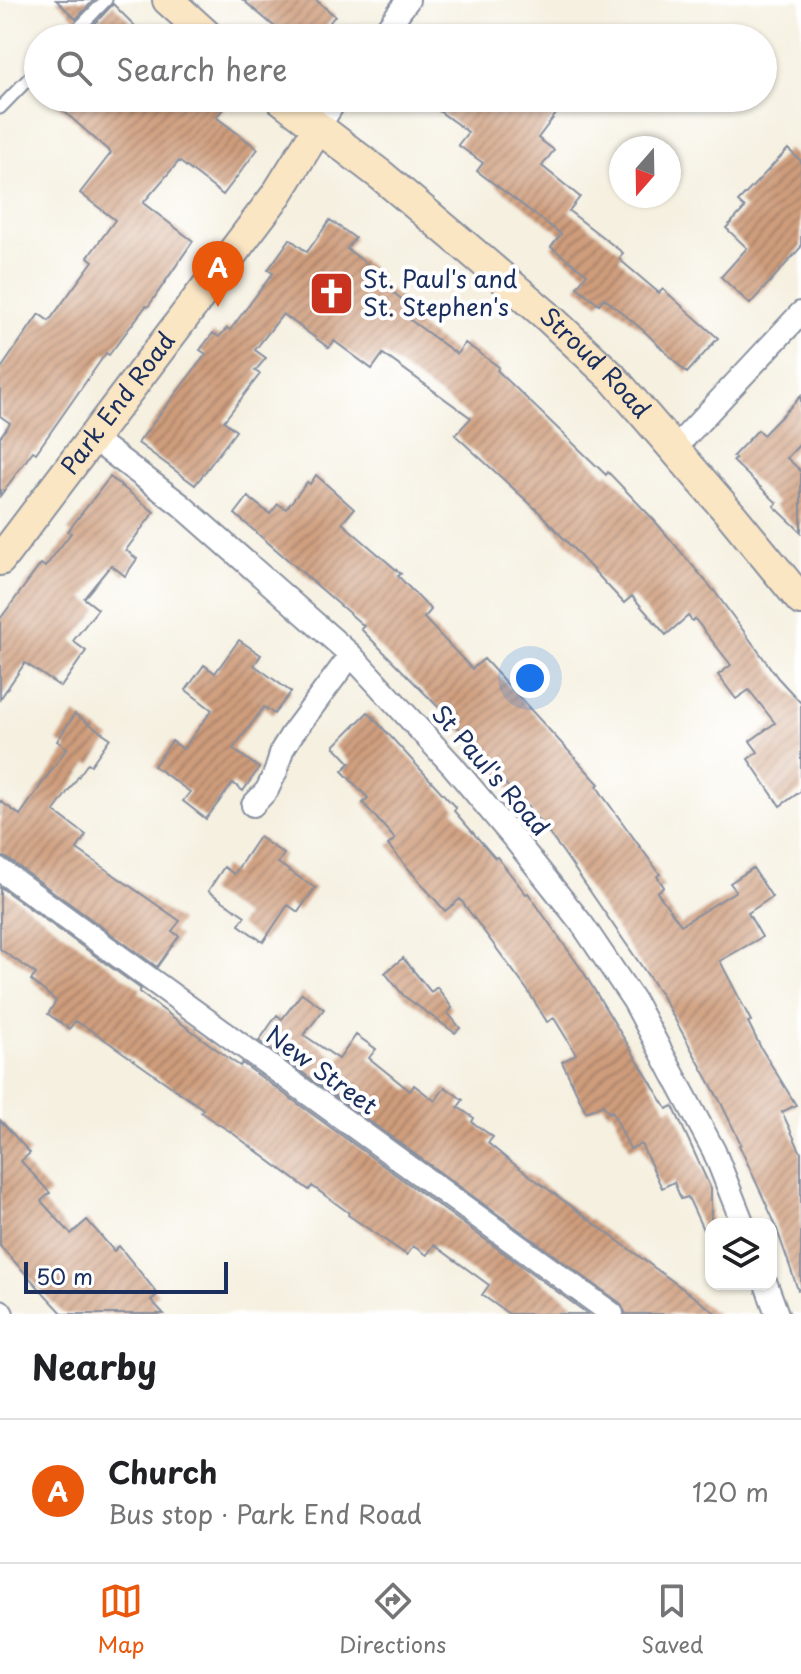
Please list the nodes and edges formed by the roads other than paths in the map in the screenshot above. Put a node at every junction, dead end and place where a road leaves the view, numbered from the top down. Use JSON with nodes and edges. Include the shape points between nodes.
{"nodes":[{"id":1,"x":106,"y":0,"type":"edge"},
{"id":2,"x":168,"y":0,"type":"edge"},
{"id":3,"x":408,"y":0,"type":"edge"},
{"id":4,"x":83,"y":24,"type":"edge"},
{"id":5,"x":195,"y":24,"type":"edge"},
{"id":6,"x":390,"y":24,"type":"edge"},
{"id":7,"x":24,"y":83,"type":"edge"},
{"id":8,"x":0,"y":108,"type":"edge"},
{"id":9,"x":298,"y":112,"type":"edge"},
{"id":10,"x":328,"y":112,"type":"edge"},
{"id":11,"x":318,"y":128,"type":"junction"},
{"id":12,"x":801,"y":313,"type":"edge"},
{"id":13,"x":92,"y":438,"type":"junction"},
{"id":14,"x":674,"y":449,"type":"junction"},
{"id":15,"x":0,"y":560,"type":"edge"},
{"id":16,"x":801,"y":600,"type":"edge"},
{"id":17,"x":351,"y":655,"type":"junction"},
{"id":18,"x":253,"y":805,"type":"dead end"},
{"id":19,"x":0,"y":870,"type":"edge"},
{"id":20,"x":741,"y":1218,"type":"edge"},
{"id":21,"x":768,"y":1290,"type":"edge"},
{"id":22,"x":612,"y":1314,"type":"edge"},
{"id":23,"x":777,"y":1314,"type":"edge"}],
"edges":[{"from":1,"to":4,"type":"lane"},
{"from":2,"to":5,"type":"main road"},
{"from":3,"to":6,"type":"street"},
{"from":7,"to":8,"type":"lane"},
{"from":9,"to":11,"type":"main road","name":"Stroud Road"},
{"from":10,"to":11,"type":"street"},
{"from":11,"to":13,"type":"main road","name":"Park End Road","via":[[277,194]]},
{"from":11,"to":14,"type":"main road","name":"Stroud Road","via":[[546,315],[612,377]]},
{"from":12,"to":14,"type":"street"},
{"from":13,"to":15,"type":"main road","name":"Park End Road"},
{"from":13,"to":17,"type":"street","name":"St Paul's Road","via":[[181,505]]},
{"from":14,"to":16,"type":"main road","name":"Stroud Road"},
{"from":17,"to":18,"type":"street","via":[[287,742],[267,790]]},
{"from":17,"to":20,"type":"street","name":"St Paul's Road","via":[[452,765],[582,924],[634,1001],[683,1090]]},
{"from":19,"to":22,"type":"street","name":"New Street"},
{"from":21,"to":23,"type":"street"}]}
